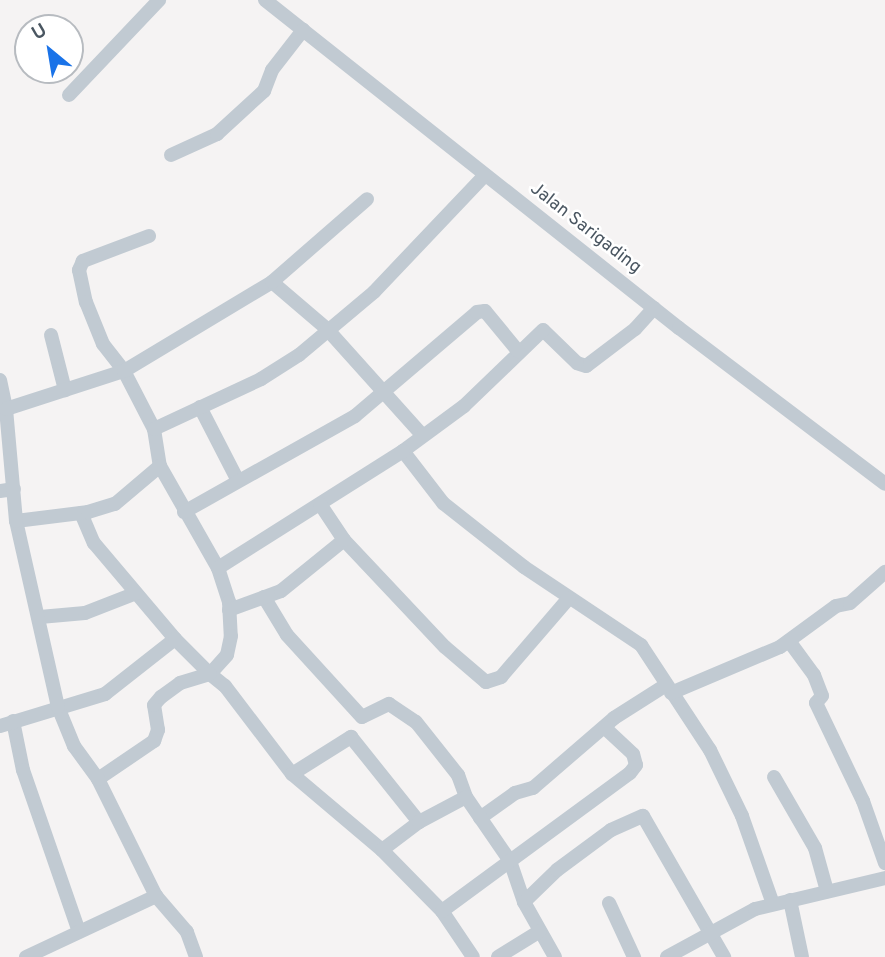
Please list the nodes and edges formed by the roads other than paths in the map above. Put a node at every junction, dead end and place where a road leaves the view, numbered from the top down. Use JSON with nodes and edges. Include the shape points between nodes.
{"nodes":[{"id":1,"x":159,"y":0,"type":"edge"},
{"id":2,"x":265,"y":0,"type":"edge"},
{"id":3,"x":303,"y":30,"type":"junction"},
{"id":4,"x":69,"y":94,"type":"dead end"},
{"id":5,"x":171,"y":155,"type":"dead end"},
{"id":6,"x":485,"y":175,"type":"junction"},
{"id":7,"x":367,"y":199,"type":"dead end"},
{"id":8,"x":149,"y":236,"type":"dead end"},
{"id":9,"x":272,"y":282,"type":"junction"},
{"id":10,"x":654,"y":308,"type":"junction"},
{"id":11,"x":327,"y":329,"type":"junction"},
{"id":12,"x":51,"y":335,"type":"dead end"},
{"id":13,"x":518,"y":351,"type":"junction"},
{"id":14,"x":124,"y":370,"type":"junction"},
{"id":15,"x":0,"y":380,"type":"edge"},
{"id":16,"x":65,"y":390,"type":"junction"},
{"id":17,"x":383,"y":392,"type":"junction"},
{"id":18,"x":201,"y":407,"type":"junction"},
{"id":19,"x":6,"y":408,"type":"junction"},
{"id":20,"x":154,"y":429,"type":"junction"},
{"id":21,"x":422,"y":435,"type":"junction"},
{"id":22,"x":403,"y":451,"type":"junction"},
{"id":23,"x":160,"y":467,"type":"junction"},
{"id":24,"x":238,"y":481,"type":"junction"},
{"id":25,"x":885,"y":484,"type":"edge"},
{"id":26,"x":7,"y":490,"type":"edge"},
{"id":27,"x":320,"y":504,"type":"junction"},
{"id":28,"x":184,"y":512,"type":"junction"},
{"id":29,"x":81,"y":513,"type":"junction"},
{"id":30,"x":16,"y":521,"type":"junction"},
{"id":31,"x":344,"y":540,"type":"junction"},
{"id":32,"x":218,"y":568,"type":"junction"},
{"id":33,"x":885,"y":572,"type":"edge"},
{"id":34,"x":134,"y":594,"type":"junction"},
{"id":35,"x":264,"y":597,"type":"junction"},
{"id":36,"x":569,"y":598,"type":"junction"},
{"id":37,"x":229,"y":610,"type":"junction"},
{"id":38,"x":40,"y":617,"type":"junction"},
{"id":39,"x":176,"y":639,"type":"junction"},
{"id":40,"x":789,"y":641,"type":"junction"},
{"id":41,"x":210,"y":674,"type":"junction"},
{"id":42,"x":668,"y":689,"type":"junction"},
{"id":43,"x":58,"y":707,"type":"junction"},
{"id":44,"x":7,"y":723,"type":"edge"},
{"id":45,"x":605,"y":728,"type":"junction"},
{"id":46,"x":292,"y":774,"type":"junction"},
{"id":47,"x":774,"y":777,"type":"dead end"},
{"id":48,"x":98,"y":779,"type":"junction"},
{"id":49,"x":466,"y":797,"type":"junction"},
{"id":50,"x":480,"y":818,"type":"junction"},
{"id":51,"x":419,"y":822,"type":"junction"},
{"id":52,"x":382,"y":850,"type":"junction"},
{"id":53,"x":510,"y":862,"type":"junction"},
{"id":54,"x":885,"y":863,"type":"edge"},
{"id":55,"x":885,"y":878,"type":"edge"},
{"id":56,"x":827,"y":891,"type":"junction"},
{"id":57,"x":156,"y":896,"type":"junction"},
{"id":58,"x":790,"y":900,"type":"junction"},
{"id":59,"x":524,"y":902,"type":"junction"},
{"id":60,"x":609,"y":903,"type":"dead end"},
{"id":61,"x":774,"y":904,"type":"junction"},
{"id":62,"x":442,"y":912,"type":"junction"},
{"id":63,"x":540,"y":931,"type":"junction"},
{"id":64,"x":79,"y":932,"type":"junction"},
{"id":65,"x":709,"y":932,"type":"junction"},
{"id":66,"x":47,"y":952,"type":"edge"},
{"id":67,"x":26,"y":957,"type":"edge"},
{"id":68,"x":196,"y":957,"type":"edge"},
{"id":69,"x":473,"y":957,"type":"edge"},
{"id":70,"x":498,"y":957,"type":"edge"},
{"id":71,"x":555,"y":957,"type":"edge"},
{"id":72,"x":634,"y":957,"type":"edge"},
{"id":73,"x":667,"y":957,"type":"edge"},
{"id":74,"x":724,"y":957,"type":"edge"},
{"id":75,"x":802,"y":957,"type":"edge"}],
"edges":[{"from":1,"to":4,"type":"street"},
{"from":2,"to":3,"type":"street","name":"Jalan Sarigading"},
{"from":3,"to":5,"type":"street","via":[[272,70],[264,91],[216,134]]},
{"from":3,"to":6,"type":"street","name":"Jalan Sarigading"},
{"from":6,"to":10,"type":"street","name":"Jalan Sarigading"},
{"from":6,"to":11,"type":"street","via":[[374,292]]},
{"from":7,"to":9,"type":"street"},
{"from":8,"to":14,"type":"street","via":[[80,264],[86,302],[99,334]]},
{"from":9,"to":11,"type":"street"},
{"from":9,"to":14,"type":"street"},
{"from":10,"to":13,"type":"street","via":[[635,329],[586,366],[547,331]]},
{"from":10,"to":25,"type":"street","name":"Jalan Sarigading"},
{"from":11,"to":17,"type":"street"},
{"from":11,"to":18,"type":"street","via":[[299,355],[261,379]]},
{"from":12,"to":16,"type":"street"},
{"from":13,"to":17,"type":"street","via":[[482,310]]},
{"from":13,"to":21,"type":"street","via":[[464,406]]},
{"from":14,"to":16,"type":"street"},
{"from":14,"to":20,"type":"street"},
{"from":15,"to":19,"type":"street"},
{"from":16,"to":19,"type":"street"},
{"from":17,"to":21,"type":"street"},
{"from":17,"to":24,"type":"street","via":[[355,416]]},
{"from":18,"to":20,"type":"street"},
{"from":18,"to":24,"type":"street"},
{"from":19,"to":26,"type":"street"},
{"from":20,"to":23,"type":"street"},
{"from":21,"to":22,"type":"street"},
{"from":22,"to":27,"type":"street"},
{"from":22,"to":36,"type":"street","via":[[443,503]]},
{"from":23,"to":28,"type":"street"},
{"from":23,"to":29,"type":"street","via":[[115,504]]},
{"from":24,"to":28,"type":"street"},
{"from":26,"to":30,"type":"street"},
{"from":27,"to":31,"type":"street"},
{"from":27,"to":32,"type":"street"},
{"from":28,"to":32,"type":"street"},
{"from":29,"to":30,"type":"street"},
{"from":29,"to":34,"type":"street","via":[[94,543]]},
{"from":30,"to":38,"type":"street"},
{"from":31,"to":35,"type":"street","via":[[281,591]]},
{"from":31,"to":36,"type":"street","via":[[445,647],[486,682],[501,677]]},
{"from":32,"to":37,"type":"street"},
{"from":33,"to":40,"type":"street","via":[[850,603],[836,606]]},
{"from":34,"to":38,"type":"street","via":[[85,613]]},
{"from":34,"to":39,"type":"street"},
{"from":35,"to":37,"type":"street"},
{"from":35,"to":49,"type":"street","via":[[288,635],[362,717],[389,704],[416,722],[458,775]]},
{"from":36,"to":42,"type":"street","via":[[640,645]]},
{"from":37,"to":41,"type":"street","via":[[229,649]]},
{"from":38,"to":43,"type":"street"},
{"from":39,"to":41,"type":"street"},
{"from":39,"to":43,"type":"street","via":[[105,694]]},
{"from":40,"to":42,"type":"street"},
{"from":40,"to":54,"type":"street","via":[[814,675],[822,696],[816,703],[863,801]]},
{"from":41,"to":46,"type":"street","via":[[225,686]]},
{"from":41,"to":48,"type":"street","via":[[180,683],[161,696],[154,705],[158,730],[154,741]]},
{"from":42,"to":45,"type":"street","via":[[614,718]]},
{"from":42,"to":61,"type":"street","via":[[710,750],[742,816]]},
{"from":43,"to":44,"type":"street"},
{"from":43,"to":48,"type":"street","via":[[74,746]]},
{"from":44,"to":64,"type":"street"},
{"from":45,"to":50,"type":"street","via":[[533,788],[515,793]]},
{"from":45,"to":53,"type":"street","via":[[633,754],[636,765]]},
{"from":46,"to":51,"type":"street","via":[[351,737]]},
{"from":46,"to":52,"type":"street"},
{"from":47,"to":56,"type":"street","via":[[815,848]]},
{"from":48,"to":57,"type":"street"},
{"from":49,"to":50,"type":"street"},
{"from":49,"to":51,"type":"street"},
{"from":50,"to":53,"type":"street"},
{"from":51,"to":52,"type":"street"},
{"from":52,"to":62,"type":"street"},
{"from":53,"to":59,"type":"street"},
{"from":53,"to":62,"type":"street"},
{"from":55,"to":56,"type":"street"},
{"from":56,"to":58,"type":"street"},
{"from":57,"to":64,"type":"street"},
{"from":57,"to":68,"type":"street","via":[[187,932]]},
{"from":58,"to":61,"type":"street"},
{"from":58,"to":75,"type":"street"},
{"from":59,"to":63,"type":"street"},
{"from":59,"to":65,"type":"street","via":[[557,870],[611,830],[643,816]]},
{"from":60,"to":72,"type":"street"},
{"from":61,"to":65,"type":"street"},
{"from":62,"to":69,"type":"street"},
{"from":63,"to":70,"type":"street"},
{"from":63,"to":71,"type":"street"},
{"from":64,"to":66,"type":"street"},
{"from":65,"to":73,"type":"street"},
{"from":65,"to":74,"type":"street"},
{"from":66,"to":67,"type":"street"}]}
